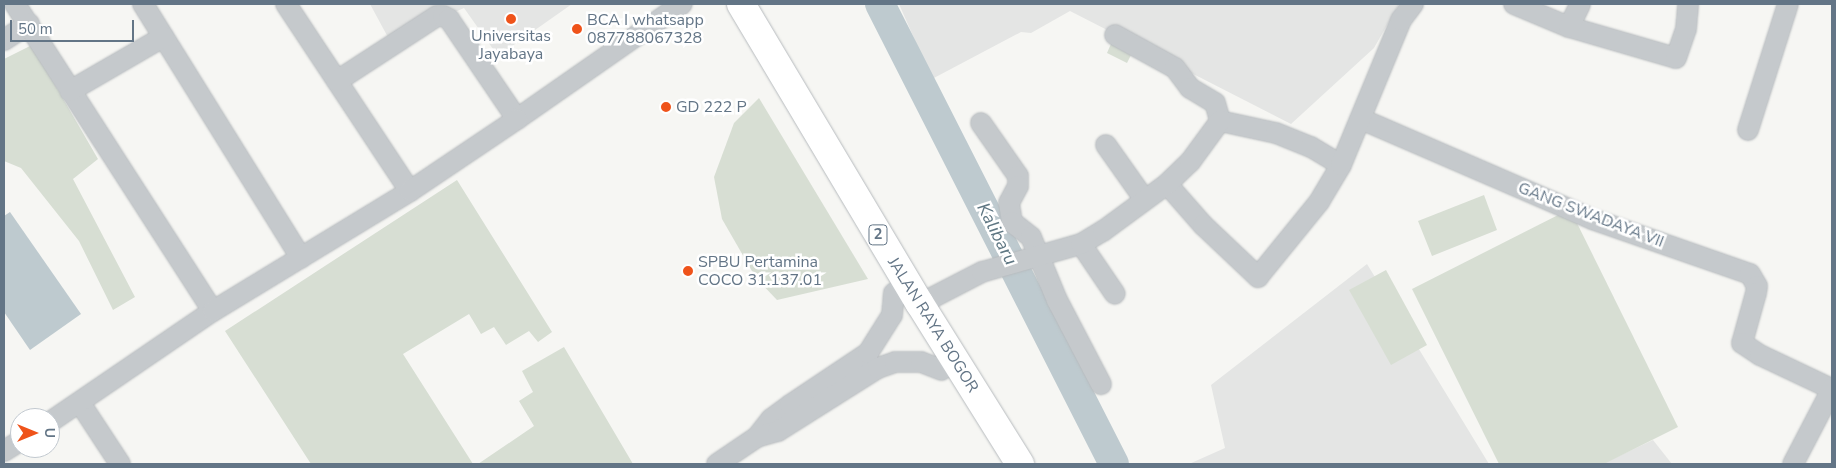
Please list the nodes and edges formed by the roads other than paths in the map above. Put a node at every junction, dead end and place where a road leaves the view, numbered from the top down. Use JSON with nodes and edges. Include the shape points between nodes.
{"nodes":[{"id":1,"x":15,"y":4,"type":"edge"},
{"id":2,"x":143,"y":4,"type":"edge"},
{"id":3,"x":286,"y":4,"type":"edge"},
{"id":4,"x":682,"y":4,"type":"edge"},
{"id":5,"x":721,"y":4,"type":"edge"},
{"id":6,"x":742,"y":4,"type":"edge"},
{"id":7,"x":1413,"y":4,"type":"edge"},
{"id":8,"x":1514,"y":4,"type":"edge"},
{"id":9,"x":1580,"y":4,"type":"edge"},
{"id":10,"x":1688,"y":4,"type":"edge"},
{"id":11,"x":1788,"y":4,"type":"edge"},
{"id":12,"x":29,"y":24,"type":"junction"},
{"id":13,"x":1569,"y":27,"type":"junction"},
{"id":14,"x":1115,"y":35,"type":"dead end"},
{"id":15,"x":163,"y":37,"type":"junction"},
{"id":16,"x":4,"y":40,"type":"edge"},
{"id":17,"x":772,"y":74,"type":"junction"},
{"id":18,"x":337,"y":81,"type":"junction"},
{"id":19,"x":70,"y":91,"type":"junction"},
{"id":20,"x":518,"y":118,"type":"junction"},
{"id":21,"x":1361,"y":119,"type":"junction"},
{"id":22,"x":1220,"y":121,"type":"junction"},
{"id":23,"x":981,"y":124,"type":"dead end"},
{"id":24,"x":1748,"y":130,"type":"dead end"},
{"id":25,"x":1106,"y":145,"type":"dead end"},
{"id":26,"x":1342,"y":165,"type":"junction"},
{"id":27,"x":1167,"y":184,"type":"junction"},
{"id":28,"x":410,"y":191,"type":"junction"},
{"id":29,"x":1145,"y":200,"type":"junction"},
{"id":30,"x":1081,"y":244,"type":"junction"},
{"id":31,"x":1030,"y":257,"type":"junction"},
{"id":32,"x":300,"y":258,"type":"junction"},
{"id":33,"x":892,"y":280,"type":"junction"},
{"id":34,"x":1115,"y":294,"type":"dead end"},
{"id":35,"x":920,"y":304,"type":"junction"},
{"id":36,"x":213,"y":311,"type":"junction"},
{"id":37,"x":873,"y":360,"type":"junction"},
{"id":38,"x":949,"y":366,"type":"junction"},
{"id":39,"x":1101,"y":384,"type":"dead end"},
{"id":40,"x":1832,"y":389,"type":"edge"},
{"id":41,"x":80,"y":404,"type":"junction"},
{"id":42,"x":60,"y":416,"type":"edge"},
{"id":43,"x":4,"y":453,"type":"edge"},
{"id":44,"x":10,"y":464,"type":"edge"},
{"id":45,"x":120,"y":464,"type":"edge"},
{"id":46,"x":717,"y":464,"type":"edge"},
{"id":47,"x":998,"y":464,"type":"edge"},
{"id":48,"x":1020,"y":464,"type":"edge"},
{"id":49,"x":1793,"y":464,"type":"edge"}],
"edges":[{"from":1,"to":12,"type":"street"},
{"from":2,"to":15,"type":"street"},
{"from":3,"to":18,"type":"street"},
{"from":4,"to":20,"type":"street"},
{"from":5,"to":17,"type":"highway","name":"JALAN RAYA BOGOR","number":"2"},
{"from":6,"to":17,"type":"highway","name":"JALAN RAYA BOGOR","number":"2"},
{"from":7,"to":21,"type":"street","via":[[1401,20]]},
{"from":8,"to":13,"type":"street"},
{"from":9,"to":13,"type":"street"},
{"from":10,"to":13,"type":"street","via":[[1676,58]]},
{"from":11,"to":24,"type":"street"},
{"from":12,"to":16,"type":"street"},
{"from":12,"to":19,"type":"street"},
{"from":14,"to":22,"type":"street","via":[[1175,68],[1190,88],[1215,103]]},
{"from":15,"to":19,"type":"street"},
{"from":15,"to":32,"type":"street"},
{"from":17,"to":33,"type":"highway","name":"JALAN RAYA BOGOR","number":"2"},
{"from":18,"to":20,"type":"street","via":[[437,16],[443,16],[449,19]]},
{"from":18,"to":28,"type":"street"},
{"from":19,"to":36,"type":"street"},
{"from":20,"to":28,"type":"street"},
{"from":21,"to":26,"type":"street"},
{"from":21,"to":40,"type":"street","name":"GANG SWADAYA VII","via":[[1592,219],[1750,274],[1757,286],[1741,336],[1746,347]]},
{"from":22,"to":26,"type":"street","via":[[1276,133],[1311,147]]},
{"from":22,"to":27,"type":"street","via":[[1190,162]]},
{"from":23,"to":31,"type":"street","via":[[1018,176],[1018,186],[1009,203],[1010,216],[1012,222],[1027,231]]},
{"from":25,"to":29,"type":"street"},
{"from":26,"to":27,"type":"street","via":[[1319,202],[1258,277],[1203,225]]},
{"from":27,"to":29,"type":"street"},
{"from":28,"to":32,"type":"street"},
{"from":29,"to":30,"type":"street"},
{"from":30,"to":31,"type":"street"},
{"from":30,"to":34,"type":"street"},
{"from":31,"to":35,"type":"street","via":[[982,272]]},
{"from":31,"to":39,"type":"street"},
{"from":32,"to":36,"type":"street"},
{"from":33,"to":35,"type":"highway","name":"JALAN RAYA BOGOR","number":"2"},
{"from":33,"to":37,"type":"street","via":[[892,315]]},
{"from":33,"to":38,"type":"highway","name":"JALAN RAYA BOGOR","number":"2"},
{"from":35,"to":38,"type":"highway","name":"JALAN RAYA BOGOR","number":"2"},
{"from":36,"to":41,"type":"street"},
{"from":37,"to":38,"type":"street"},
{"from":37,"to":46,"type":"street","via":[[777,414],[757,437]]},
{"from":38,"to":47,"type":"highway","name":"JALAN RAYA BOGOR","number":"2"},
{"from":38,"to":48,"type":"highway","name":"JALAN RAYA BOGOR","number":"2"},
{"from":40,"to":49,"type":"street"},
{"from":41,"to":42,"type":"street"},
{"from":41,"to":45,"type":"street"},
{"from":43,"to":44,"type":"street"}]}
